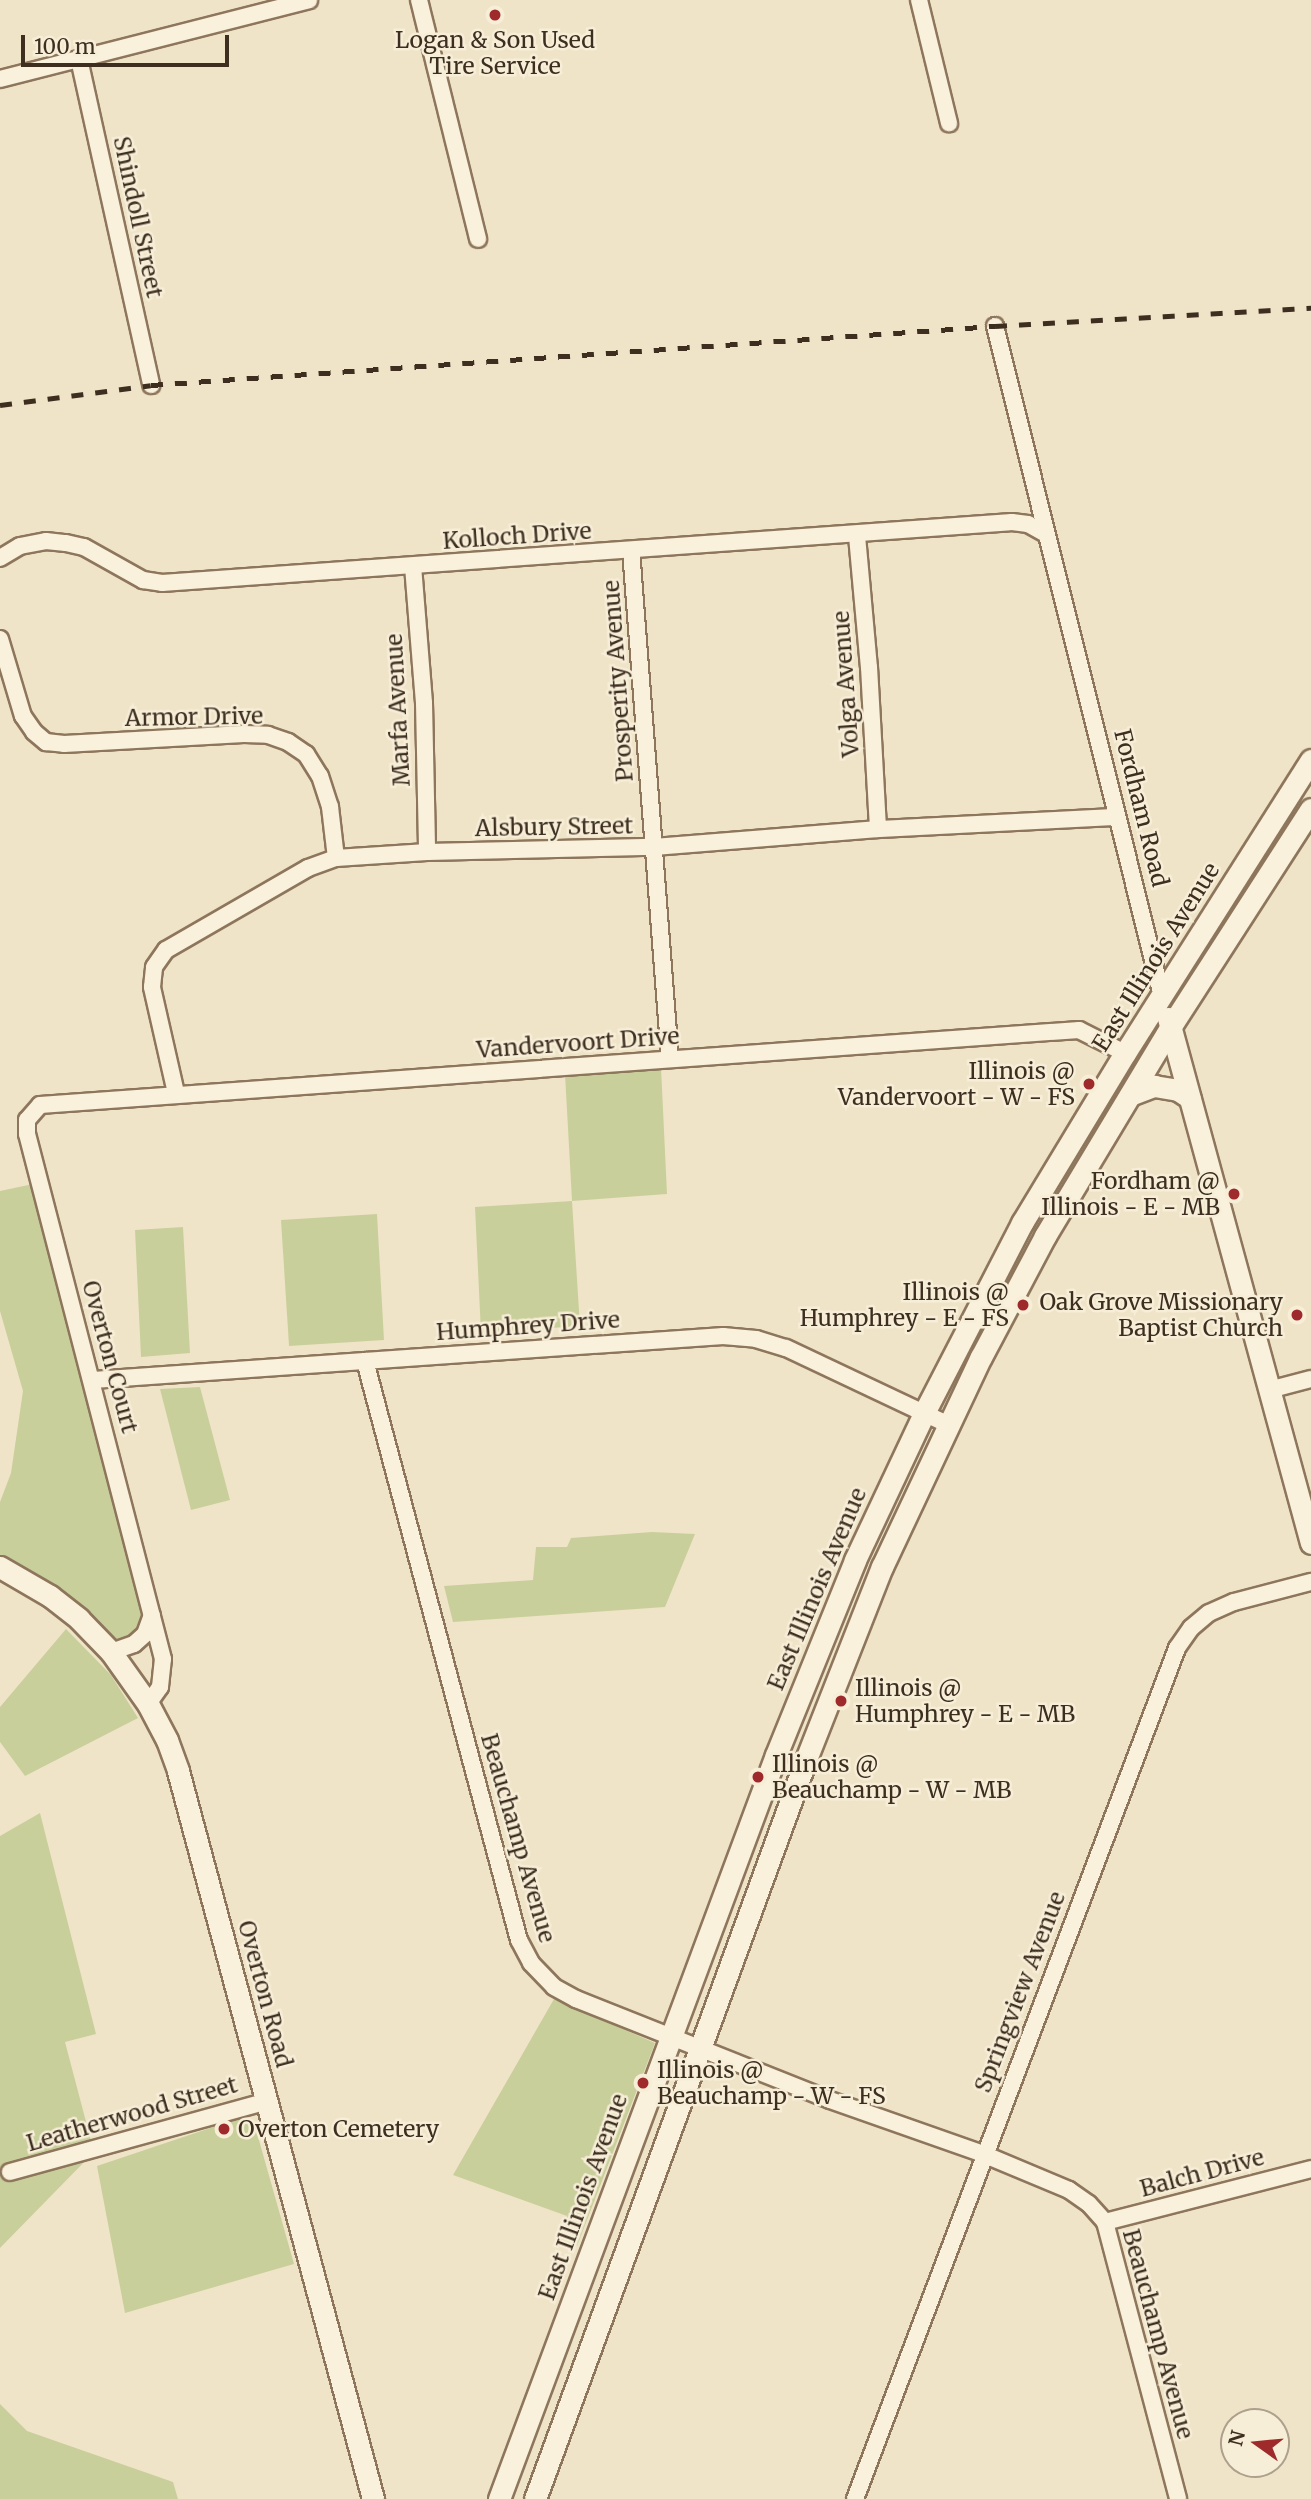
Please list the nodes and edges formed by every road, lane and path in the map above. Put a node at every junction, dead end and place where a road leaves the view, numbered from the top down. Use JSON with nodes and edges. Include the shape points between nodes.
{"nodes":[{"id":1,"x":309,"y":0,"type":"edge"},
{"id":2,"x":419,"y":0,"type":"edge"},
{"id":3,"x":919,"y":0,"type":"edge"},
{"id":4,"x":79,"y":59,"type":"junction"},
{"id":5,"x":0,"y":79,"type":"edge"},
{"id":6,"x":949,"y":124,"type":"dead end"},
{"id":7,"x":478,"y":239,"type":"dead end"},
{"id":8,"x":995,"y":326,"type":"dead end"},
{"id":9,"x":151,"y":385,"type":"dead end"},
{"id":10,"x":1046,"y":534,"type":"junction"},
{"id":11,"x":857,"y":536,"type":"junction"},
{"id":12,"x":631,"y":550,"type":"junction"},
{"id":13,"x":0,"y":558,"type":"edge"},
{"id":14,"x":412,"y":566,"type":"junction"},
{"id":15,"x":0,"y":639,"type":"edge"},
{"id":16,"x":1311,"y":761,"type":"edge"},
{"id":17,"x":1311,"y":809,"type":"edge"},
{"id":18,"x":1116,"y":817,"type":"junction"},
{"id":19,"x":878,"y":829,"type":"junction"},
{"id":20,"x":654,"y":847,"type":"junction"},
{"id":21,"x":426,"y":852,"type":"junction"},
{"id":22,"x":336,"y":858,"type":"junction"},
{"id":23,"x":1162,"y":996,"type":"junction"},
{"id":24,"x":1171,"y":1026,"type":"junction"},
{"id":25,"x":1125,"y":1053,"type":"junction"},
{"id":26,"x":670,"y":1059,"type":"junction"},
{"id":27,"x":176,"y":1093,"type":"junction"},
{"id":28,"x":1130,"y":1095,"type":"junction"},
{"id":29,"x":1190,"y":1098,"type":"junction"},
{"id":30,"x":31,"y":1111,"type":"joint"},
{"id":31,"x":1022,"y":1223,"type":"junction"},
{"id":32,"x":1045,"y":1236,"type":"junction"},
{"id":33,"x":365,"y":1362,"type":"junction"},
{"id":34,"x":1311,"y":1379,"type":"edge"},
{"id":35,"x":93,"y":1380,"type":"junction"},
{"id":36,"x":1269,"y":1390,"type":"junction"},
{"id":37,"x":925,"y":1411,"type":"junction"},
{"id":38,"x":949,"y":1425,"type":"junction"},
{"id":39,"x":1311,"y":1543,"type":"edge"},
{"id":40,"x":0,"y":1567,"type":"edge"},
{"id":41,"x":1311,"y":1582,"type":"edge"},
{"id":42,"x":152,"y":1615,"type":"junction"},
{"id":43,"x":111,"y":1652,"type":"junction"},
{"id":44,"x":148,"y":1704,"type":"junction"},
{"id":45,"x":670,"y":2037,"type":"junction"},
{"id":46,"x":699,"y":2048,"type":"junction"},
{"id":47,"x":267,"y":2101,"type":"junction"},
{"id":48,"x":983,"y":2154,"type":"junction"},
{"id":49,"x":1311,"y":2169,"type":"edge"},
{"id":50,"x":10,"y":2172,"type":"dead end"},
{"id":51,"x":1105,"y":2222,"type":"junction"},
{"id":52,"x":373,"y":2499,"type":"edge"},
{"id":53,"x":499,"y":2499,"type":"edge"},
{"id":54,"x":535,"y":2499,"type":"edge"},
{"id":55,"x":855,"y":2499,"type":"edge"},
{"id":56,"x":1178,"y":2499,"type":"edge"}],
"edges":[{"from":1,"to":4,"type":"street"},
{"from":2,"to":7,"type":"street"},
{"from":3,"to":6,"type":"street"},
{"from":4,"to":5,"type":"street"},
{"from":4,"to":9,"type":"street","name":"Shindoll Street"},
{"from":8,"to":10,"type":"street","name":"Fordham Road"},
{"from":10,"to":11,"type":"street","name":"Kolloch Drive","via":[[1012,522]]},
{"from":10,"to":18,"type":"street","name":"Fordham Road"},
{"from":11,"to":12,"type":"street","name":"Kolloch Drive"},
{"from":11,"to":19,"type":"street","name":"Volga Avenue"},
{"from":12,"to":14,"type":"street","name":"Kolloch Drive"},
{"from":12,"to":20,"type":"street","name":"Prosperity Avenue"},
{"from":13,"to":14,"type":"street","name":"Kolloch Drive","via":[[20,546],[66,543],[84,547],[143,580],[162,583]]},
{"from":14,"to":21,"type":"street","name":"Marfa Avenue","via":[[424,703]]},
{"from":15,"to":22,"type":"street","name":"Armor Drive","via":[[23,716],[46,742],[244,734],[288,742],[306,754],[320,776],[330,807]]},
{"from":16,"to":23,"type":"main road","name":"East Illinois Avenue"},
{"from":17,"to":24,"type":"main road"},
{"from":18,"to":19,"type":"street","name":"Alsbury Street"},
{"from":18,"to":23,"type":"street","name":"Fordham Road"},
{"from":19,"to":20,"type":"street","name":"Alsbury Street"},
{"from":20,"to":21,"type":"street","name":"Alsbury Street"},
{"from":20,"to":26,"type":"street","name":"Prosperity Avenue"},
{"from":21,"to":22,"type":"street","name":"Alsbury Street"},
{"from":22,"to":27,"type":"street","name":"Alsbury Street","via":[[308,868],[166,950],[154,967],[152,988]]},
{"from":23,"to":24,"type":"main road","name":"Fordham Road"},
{"from":23,"to":25,"type":"main road","name":"East Illinois Avenue"},
{"from":24,"to":28,"type":"main road"},
{"from":24,"to":29,"type":"main road","name":"Fordham Road"},
{"from":25,"to":26,"type":"street","name":"Vandervoort Drive","via":[[1079,1030]]},
{"from":25,"to":31,"type":"main road","name":"East Illinois Avenue"},
{"from":26,"to":27,"type":"street","name":"Vandervoort Drive"},
{"from":27,"to":30,"type":"street","name":"Vandervoort Drive","via":[[40,1105]]},
{"from":28,"to":29,"type":"main road","via":[[1154,1086],[1178,1090]]},
{"from":28,"to":32,"type":"main road"},
{"from":29,"to":36,"type":"main road","name":"Fordham Road"},
{"from":30,"to":35,"type":"street","name":"Overton Court","via":[[27,1134]]},
{"from":31,"to":32,"type":"main road"},
{"from":31,"to":37,"type":"main road","name":"East Illinois Avenue"},
{"from":32,"to":38,"type":"main road"},
{"from":33,"to":35,"type":"street","name":"Humphrey Drive"},
{"from":33,"to":37,"type":"street","name":"Humphrey Drive","via":[[681,1337],[734,1337],[786,1348]]},
{"from":33,"to":45,"type":"street","name":"Beauchamp Avenue","via":[[519,1940],[531,1963],[554,1987]]},
{"from":34,"to":36,"type":"street"},
{"from":35,"to":42,"type":"street","name":"Overton Court"},
{"from":36,"to":39,"type":"main road","name":"Fordham Road"},
{"from":37,"to":38,"type":"street","name":"Humphrey Drive"},
{"from":37,"to":45,"type":"main road","name":"East Illinois Avenue","via":[[855,1560]]},
{"from":38,"to":46,"type":"main road","via":[[882,1567]]},
{"from":40,"to":43,"type":"main road","name":"Overton Road","via":[[50,1596]]},
{"from":41,"to":48,"type":"street","name":"Springview Avenue","via":[[1209,1613],[1177,1648]]},
{"from":42,"to":43,"type":"street","via":[[145,1634],[134,1644]]},
{"from":42,"to":44,"type":"street","name":"Overton Court","via":[[163,1674]]},
{"from":43,"to":44,"type":"main road","name":"Overton Road"},
{"from":44,"to":47,"type":"main road","name":"Overton Road","via":[[178,1771]]},
{"from":45,"to":46,"type":"street","name":"Beauchamp Avenue"},
{"from":45,"to":53,"type":"main road","name":"East Illinois Avenue"},
{"from":46,"to":48,"type":"street","name":"Beauchamp Avenue"},
{"from":46,"to":54,"type":"main road"},
{"from":47,"to":50,"type":"street","name":"Leatherwood Street"},
{"from":47,"to":52,"type":"main road","name":"Overton Road"},
{"from":48,"to":51,"type":"street","name":"Beauchamp Avenue","via":[[1069,2190]]},
{"from":48,"to":55,"type":"street","name":"Springview Avenue"},
{"from":49,"to":51,"type":"street","name":"Balch Drive"},
{"from":51,"to":56,"type":"street","name":"Beauchamp Avenue"}]}
